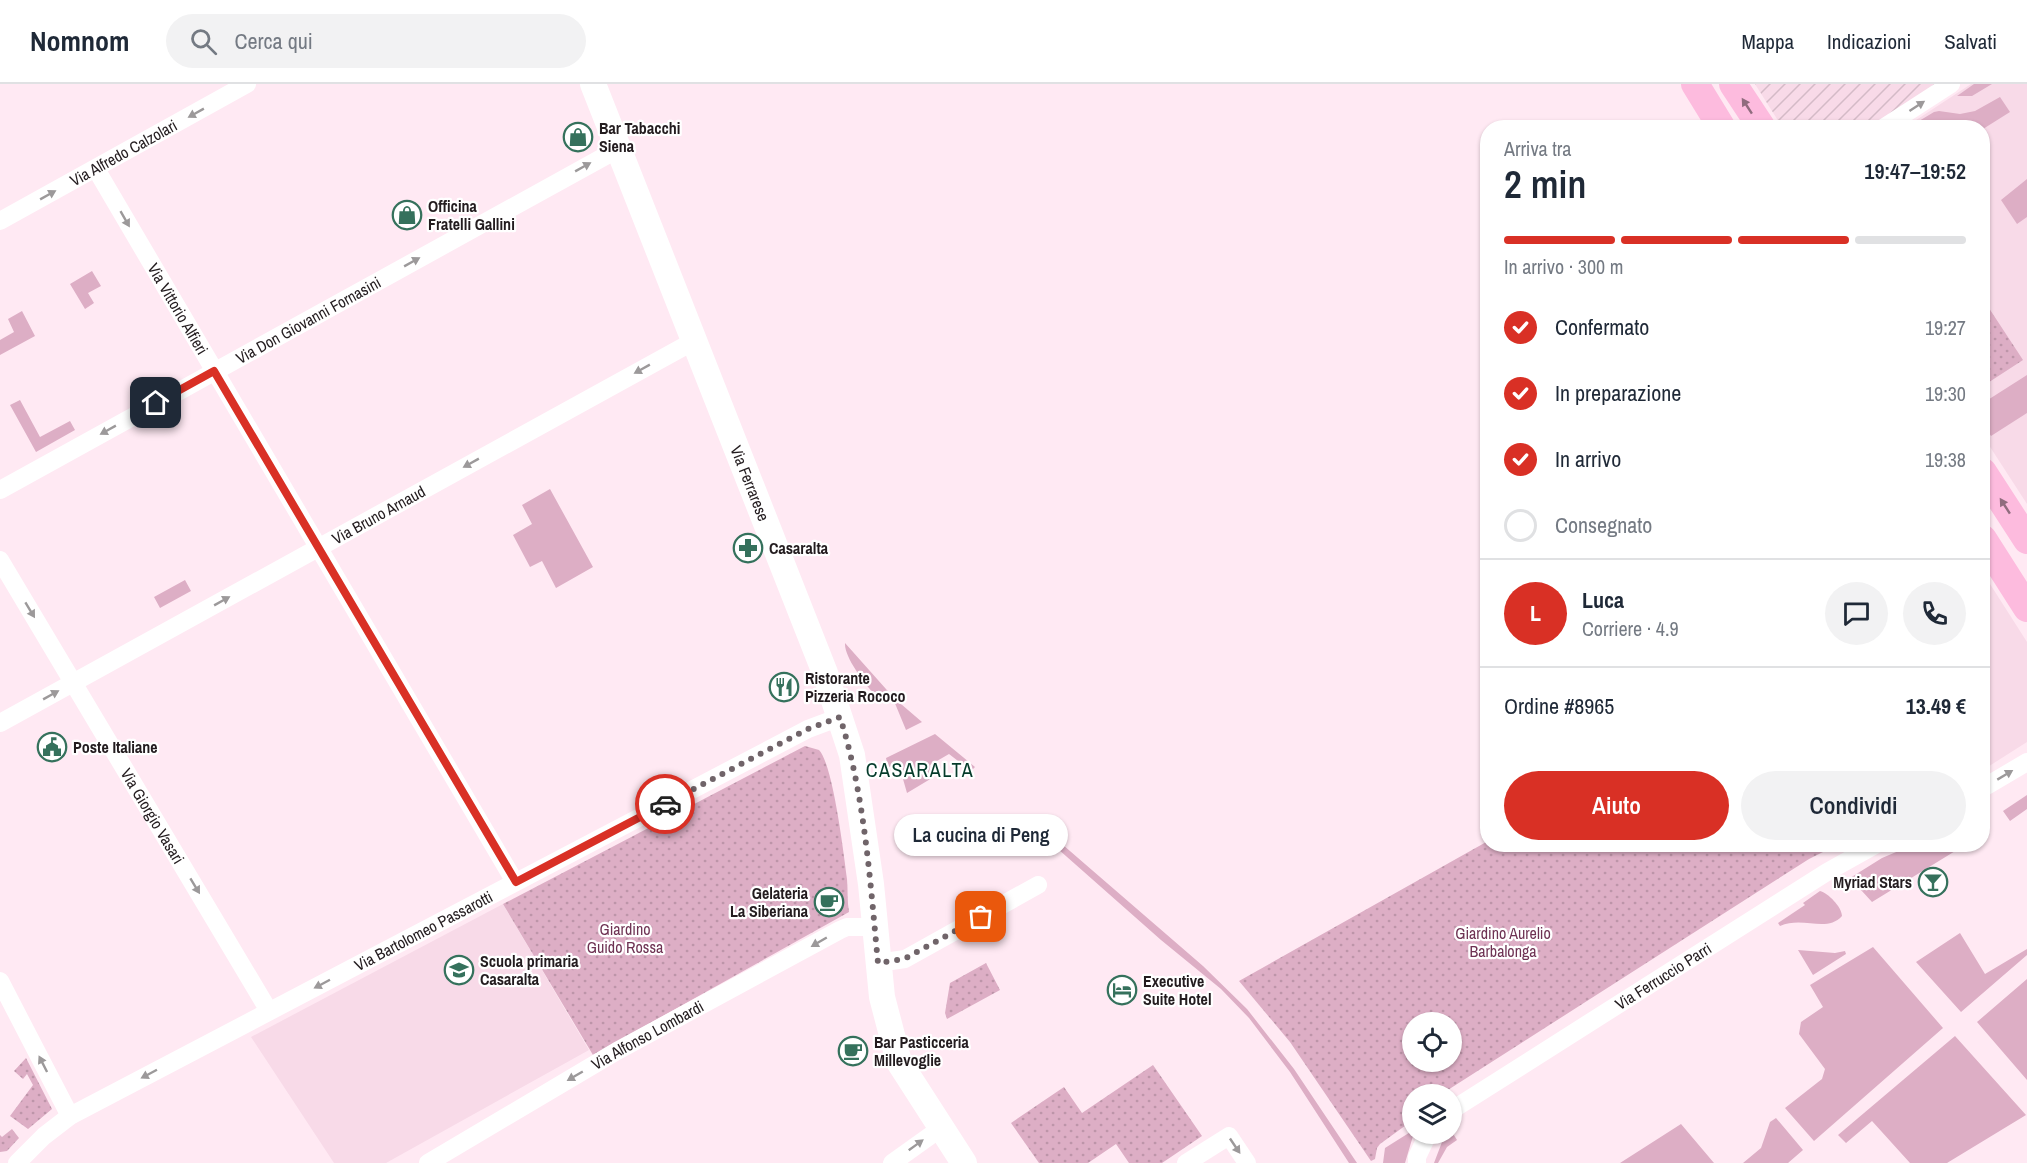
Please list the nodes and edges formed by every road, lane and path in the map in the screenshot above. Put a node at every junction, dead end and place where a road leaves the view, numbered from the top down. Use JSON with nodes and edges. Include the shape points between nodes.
{"nodes":[{"id":1,"x":247,"y":84,"type":"edge"},
{"id":2,"x":593,"y":84,"type":"edge"},
{"id":3,"x":1695,"y":84,"type":"edge"},
{"id":4,"x":1733,"y":84,"type":"edge"},
{"id":5,"x":1951,"y":84,"type":"edge"},
{"id":6,"x":1717,"y":120,"type":"edge"},
{"id":7,"x":1756,"y":120,"type":"edge"},
{"id":8,"x":1895,"y":120,"type":"edge"},
{"id":9,"x":618,"y":149,"type":"junction"},
{"id":10,"x":96,"y":169,"type":"junction"},
{"id":11,"x":0,"y":221,"type":"edge"},
{"id":12,"x":694,"y":341,"type":"junction"},
{"id":13,"x":214,"y":371,"type":"junction"},
{"id":14,"x":1990,"y":483,"type":"edge"},
{"id":15,"x":0,"y":490,"type":"edge"},
{"id":16,"x":2027,"y":540,"type":"edge"},
{"id":17,"x":318,"y":547,"type":"junction"},
{"id":18,"x":1990,"y":550,"type":"edge"},
{"id":19,"x":0,"y":560,"type":"edge"},
{"id":20,"x":2027,"y":608,"type":"edge"},
{"id":21,"x":73,"y":683,"type":"junction"},
{"id":22,"x":840,"y":717,"type":"junction"},
{"id":23,"x":0,"y":723,"type":"edge"},
{"id":24,"x":2027,"y":762,"type":"edge"},
{"id":25,"x":1990,"y":785,"type":"edge"},
{"id":26,"x":1863,"y":852,"type":"edge"},
{"id":27,"x":516,"y":882,"type":"junction"},
{"id":28,"x":1038,"y":885,"type":"dead end"},
{"id":29,"x":874,"y":927,"type":"junction"},
{"id":30,"x":878,"y":963,"type":"junction"},
{"id":31,"x":0,"y":981,"type":"edge"},
{"id":32,"x":269,"y":1011,"type":"junction"},
{"id":33,"x":1462,"y":1104,"type":"edge"},
{"id":34,"x":70,"y":1116,"type":"junction"},
{"id":35,"x":941,"y":1128,"type":"junction"},
{"id":36,"x":1423,"y":1144,"type":"edge"},
{"id":37,"x":17,"y":1163,"type":"edge"},
{"id":38,"x":428,"y":1163,"type":"edge"},
{"id":39,"x":892,"y":1163,"type":"edge"},
{"id":40,"x":964,"y":1163,"type":"edge"},
{"id":41,"x":1186,"y":1163,"type":"edge"},
{"id":42,"x":1247,"y":1163,"type":"edge"},
{"id":43,"x":1417,"y":1163,"type":"edge"}],
"edges":[{"from":1,"to":10,"type":"street","name":"Via Alfredo Calzolari","one_way":true},
{"from":2,"to":9,"type":"main road","name":"Via Ferrarese"},
{"from":3,"to":6,"type":"main road"},
{"from":7,"to":4,"type":"main road","one_way":true},
{"from":8,"to":5,"type":"street","one_way":true},
{"from":9,"to":12,"type":"main road","name":"Via Ferrarese"},
{"from":13,"to":9,"type":"street","name":"Via Don Giovanni Fornasini","one_way":true},
{"from":11,"to":10,"type":"street","name":"Via Alfredo Calzolari","one_way":true},
{"from":10,"to":13,"type":"street","name":"Via Vittorio Alfieri","one_way":true},
{"from":12,"to":17,"type":"street","name":"Via Bruno Arnaud","one_way":true},
{"from":12,"to":22,"type":"main road","name":"Via Ferrarese"},
{"from":13,"to":15,"type":"street","name":"Via Don Giovanni Fornasini","one_way":true},
{"from":13,"to":17,"type":"street","name":"Via Vittorio Alfieri"},
{"from":16,"to":14,"type":"main road","one_way":true},
{"from":21,"to":17,"type":"street","name":"Via Bruno Arnaud","one_way":true},
{"from":17,"to":27,"type":"street","name":"Via Vittorio Alfieri"},
{"from":18,"to":20,"type":"main road"},
{"from":19,"to":21,"type":"street","name":"Via Giorgio Vasari","one_way":true},
{"from":23,"to":21,"type":"street","name":"Via Bruno Arnaud","one_way":true},
{"from":21,"to":32,"type":"street","name":"Via Giorgio Vasari","one_way":true},
{"from":22,"to":27,"type":"street","name":"Via Bartolomeo Passarotti","via":[[808,729]]},
{"from":22,"to":29,"type":"main road","name":"Via Ferrarese","via":[[852,755]]},
{"from":25,"to":24,"type":"street","one_way":true},
{"from":26,"to":33,"type":"street","name":"Via Ferruccio Parri"},
{"from":27,"to":32,"type":"street","name":"Via Bartolomeo Passarotti","one_way":true},
{"from":28,"to":30,"type":"street","via":[[904,959]]},
{"from":29,"to":30,"type":"main road","name":"Via Ferrarese"},
{"from":29,"to":38,"type":"street","name":"Via Alfonso Lombardi","one_way":true,"via":[[840,930],[617,1051]]},
{"from":30,"to":35,"type":"main road","name":"Via Ferrarese","via":[[882,997],[899,1062]]},
{"from":34,"to":31,"type":"street","one_way":true},
{"from":32,"to":34,"type":"street","name":"Via Bartolomeo Passarotti","one_way":true},
{"from":34,"to":37,"type":"street","name":"Via Bartolomeo Passarotti"},
{"from":39,"to":35,"type":"street","one_way":true},
{"from":35,"to":40,"type":"main road","name":"Via Ferrarese"},
{"from":36,"to":43,"type":"street"},
{"from":41,"to":42,"type":"street","one_way":true,"via":[[1229,1136]]}]}
